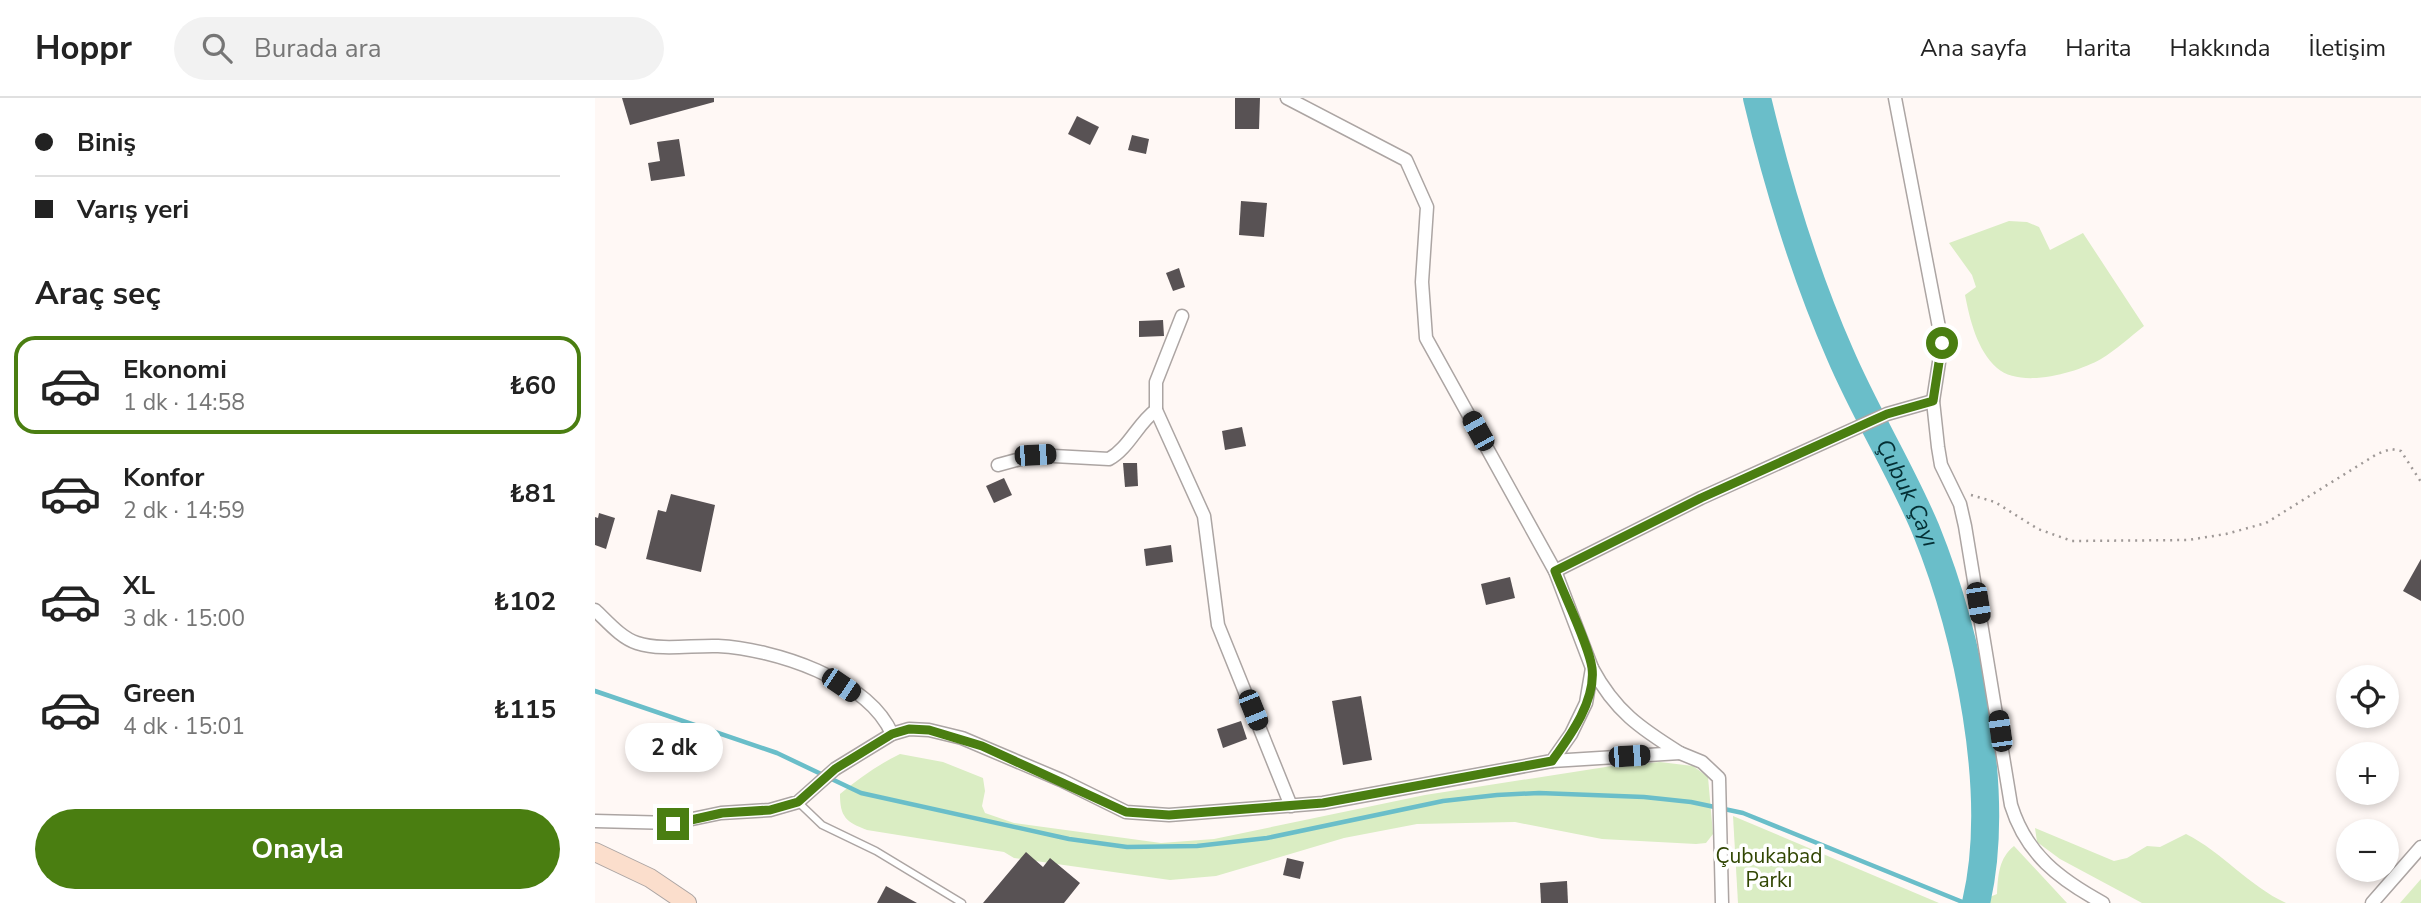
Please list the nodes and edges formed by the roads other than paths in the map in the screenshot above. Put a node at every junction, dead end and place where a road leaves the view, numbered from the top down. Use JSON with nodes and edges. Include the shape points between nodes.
{"nodes":[{"id":1,"x":1287,"y":98,"type":"edge"},
{"id":2,"x":1895,"y":98,"type":"edge"},
{"id":3,"x":1307,"y":103,"type":"edge"},
{"id":4,"x":1182,"y":316,"type":"dead end"},
{"id":5,"x":1933,"y":401,"type":"junction"},
{"id":6,"x":1156,"y":410,"type":"junction"},
{"id":7,"x":998,"y":465,"type":"dead end"},
{"id":8,"x":1555,"y":571,"type":"junction"},
{"id":9,"x":595,"y":610,"type":"edge"},
{"id":10,"x":1592,"y":668,"type":"junction"},
{"id":11,"x":892,"y":734,"type":"junction"},
{"id":12,"x":1681,"y":753,"type":"junction"},
{"id":13,"x":1552,"y":761,"type":"junction"},
{"id":14,"x":798,"y":802,"type":"junction"},
{"id":15,"x":1291,"y":806,"type":"junction"},
{"id":16,"x":595,"y":821,"type":"edge"},
{"id":17,"x":2421,"y":847,"type":"edge"},
{"id":18,"x":595,"y":852,"type":"edge"},
{"id":19,"x":687,"y":903,"type":"edge"},
{"id":20,"x":962,"y":903,"type":"edge"},
{"id":21,"x":1722,"y":903,"type":"edge"},
{"id":22,"x":2103,"y":903,"type":"edge"},
{"id":23,"x":2371,"y":903,"type":"edge"}],
"edges":[{"from":1,"to":3,"type":"street"},
{"from":2,"to":5,"type":"street","via":[[1942,343]]},
{"from":3,"to":8,"type":"street","via":[[1406,160],[1427,207],[1422,282],[1426,338]]},
{"from":4,"to":6,"type":"street","via":[[1156,382]]},
{"from":5,"to":8,"type":"street","via":[[1887,414],[1701,498]]},
{"from":5,"to":22,"type":"street","via":[[1941,465],[1965,526],[2017,824],[2040,859]]},
{"from":6,"to":7,"type":"street","via":[[1109,459],[1035,455]]},
{"from":6,"to":15,"type":"street","via":[[1204,516],[1218,625]]},
{"from":8,"to":10,"type":"street"},
{"from":9,"to":11,"type":"street","via":[[639,643],[738,648],[823,672],[877,709]]},
{"from":10,"to":12,"type":"street","via":[[1624,715]]},
{"from":10,"to":13,"type":"street","via":[[1586,703]]},
{"from":11,"to":14,"type":"street","via":[[835,769]]},
{"from":11,"to":15,"type":"street","via":[[929,730],[962,738],[1126,812],[1169,815]]},
{"from":12,"to":13,"type":"street"},
{"from":12,"to":21,"type":"street","via":[[1702,762],[1719,778]]},
{"from":13,"to":15,"type":"street"},
{"from":14,"to":16,"type":"street","via":[[673,824]]},
{"from":14,"to":20,"type":"lane","via":[[822,825],[876,851]]},
{"from":17,"to":23,"type":"street"},
{"from":18,"to":19,"type":"main road","via":[[650,878]]}]}
